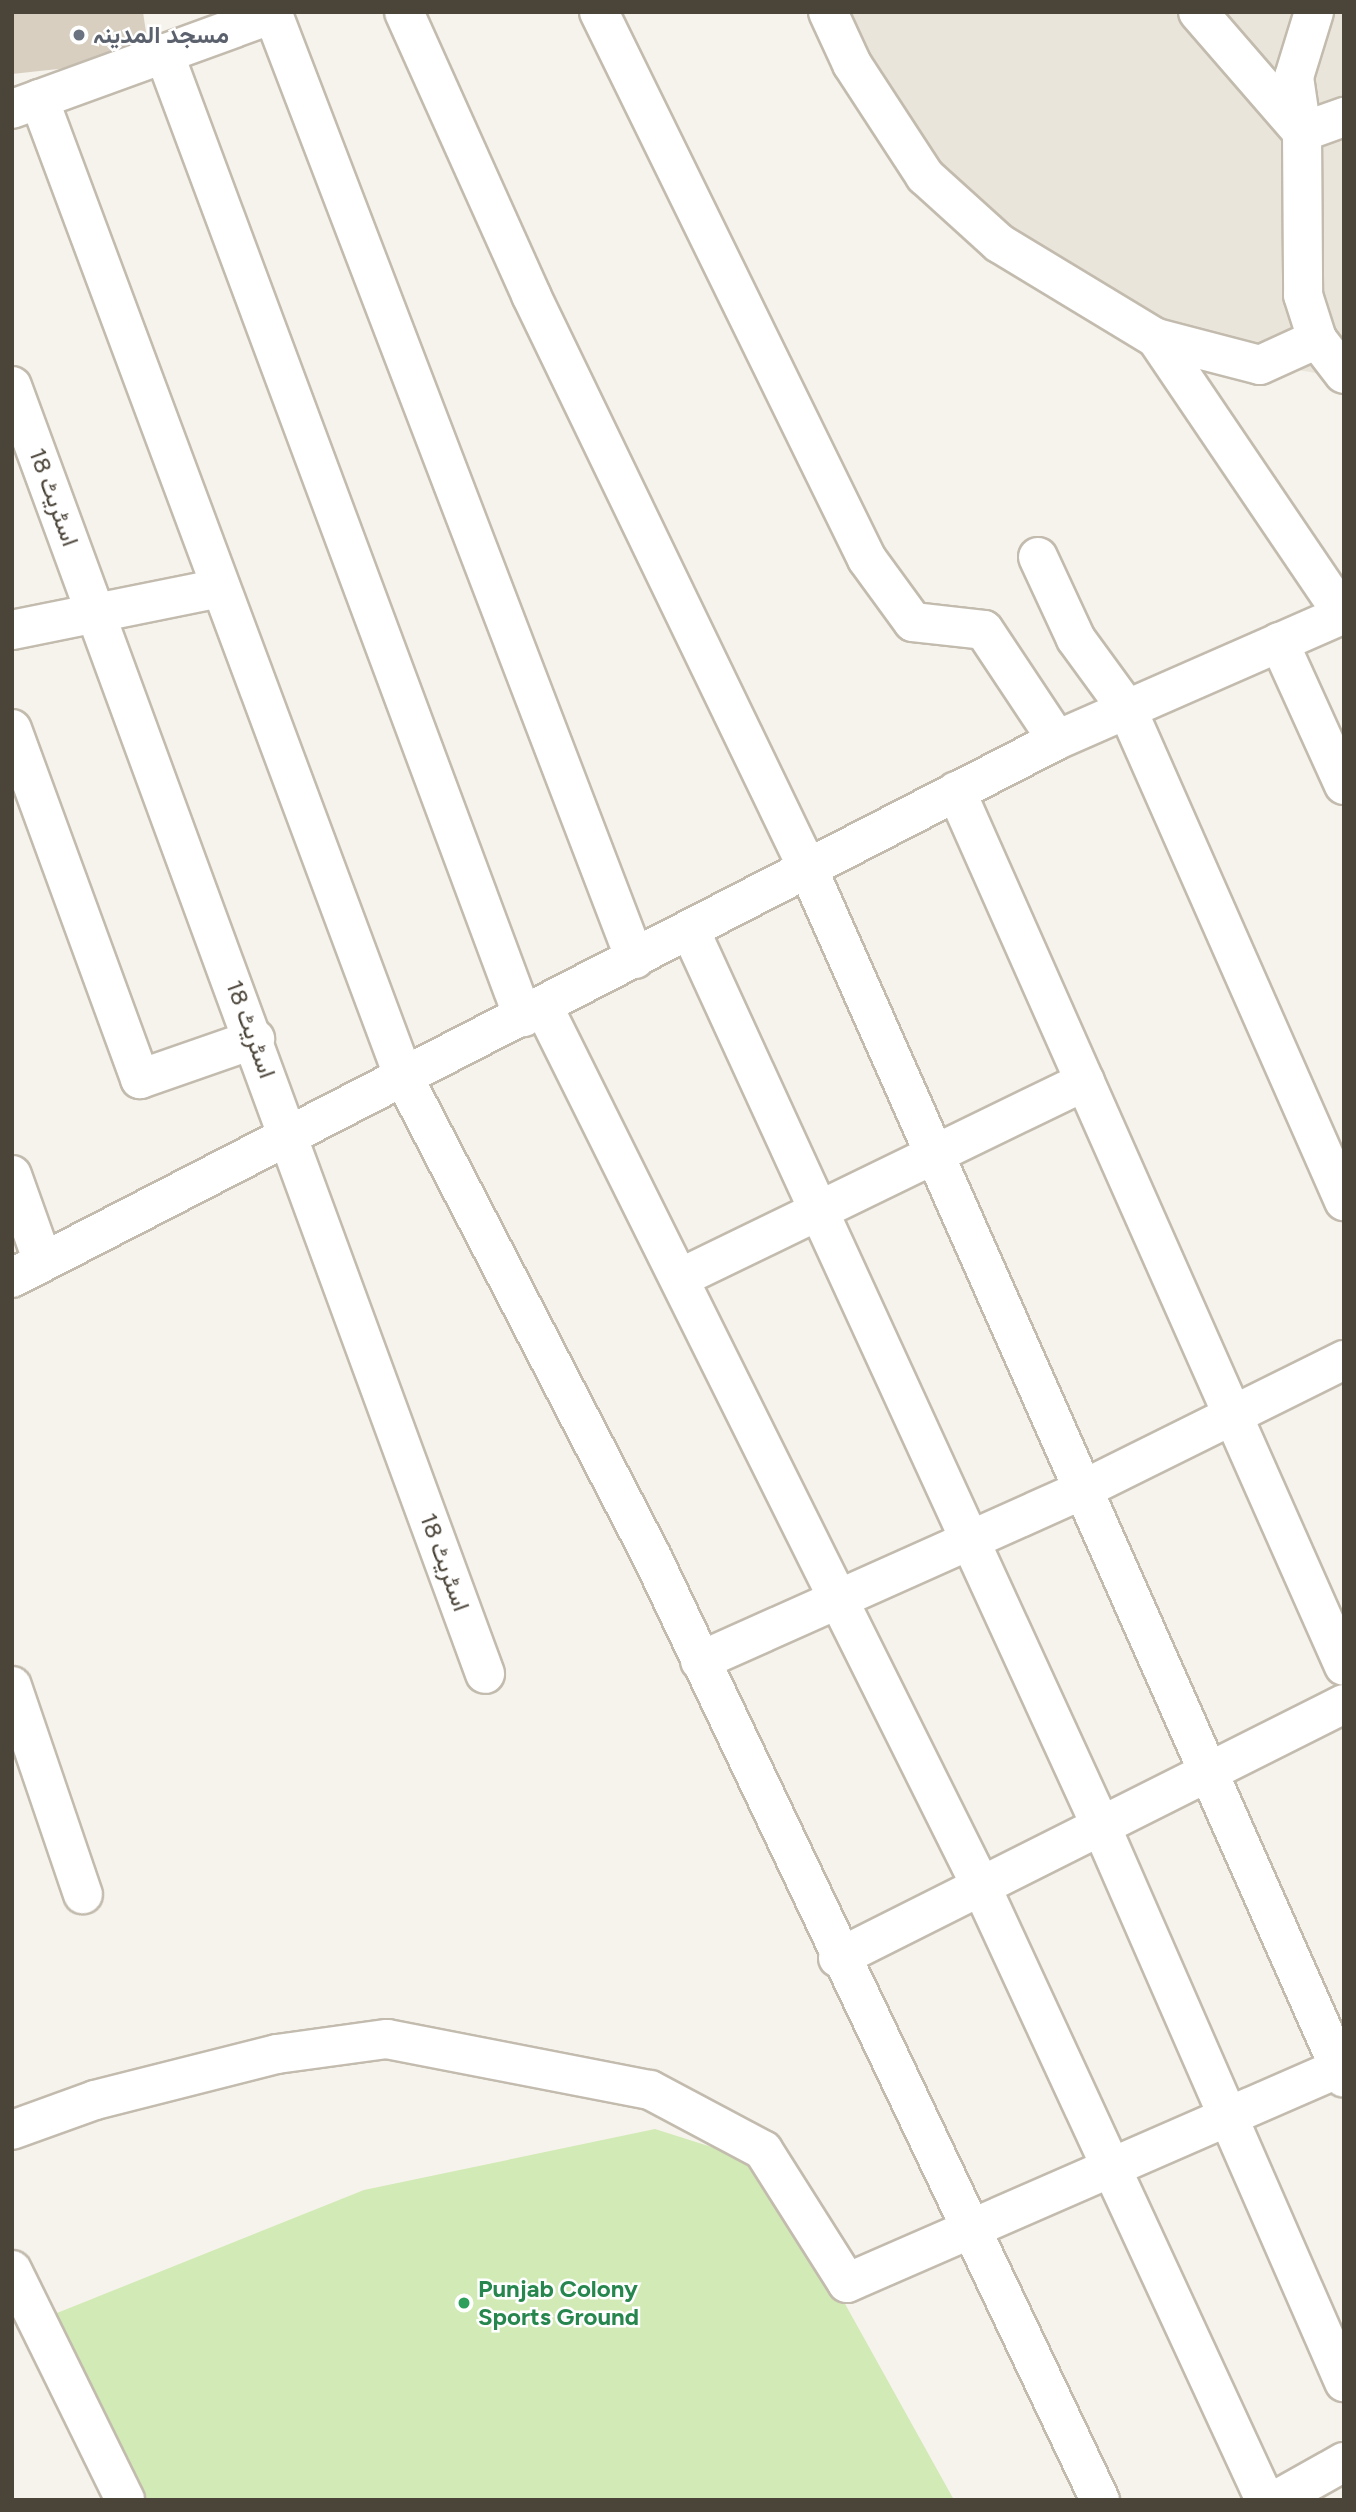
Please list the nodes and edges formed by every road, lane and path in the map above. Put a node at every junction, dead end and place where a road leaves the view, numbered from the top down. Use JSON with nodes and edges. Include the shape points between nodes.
{"nodes":[{"id":1,"x":404,"y":12,"type":"edge"},
{"id":2,"x":599,"y":12,"type":"edge"},
{"id":3,"x":828,"y":12,"type":"edge"},
{"id":4,"x":1198,"y":12,"type":"edge"},
{"id":5,"x":1314,"y":12,"type":"edge"},
{"id":6,"x":164,"y":53,"type":"junction"},
{"id":7,"x":26,"y":104,"type":"edge"},
{"id":8,"x":1344,"y":117,"type":"edge"},
{"id":9,"x":1302,"y":132,"type":"junction"},
{"id":10,"x":1156,"y":338,"type":"junction"},
{"id":11,"x":1317,"y":339,"type":"junction"},
{"id":12,"x":1344,"y":374,"type":"edge"},
{"id":13,"x":12,"y":386,"type":"edge"},
{"id":14,"x":1038,"y":557,"type":"dead end"},
{"id":15,"x":221,"y":587,"type":"junction"},
{"id":16,"x":96,"y":610,"type":"junction"},
{"id":17,"x":1343,"y":614,"type":"edge"},
{"id":18,"x":12,"y":630,"type":"edge"},
{"id":19,"x":1279,"y":642,"type":"junction"},
{"id":20,"x":1126,"y":709,"type":"junction"},
{"id":21,"x":12,"y":729,"type":"edge"},
{"id":22,"x":1057,"y":740,"type":"junction"},
{"id":23,"x":1344,"y":785,"type":"edge"},
{"id":24,"x":956,"y":792,"type":"junction"},
{"id":25,"x":808,"y":869,"type":"junction"},
{"id":26,"x":690,"y":930,"type":"junction"},
{"id":27,"x":635,"y":959,"type":"junction"},
{"id":28,"x":533,"y":1011,"type":"junction"},
{"id":29,"x":255,"y":1039,"type":"junction"},
{"id":30,"x":404,"y":1078,"type":"junction"},
{"id":31,"x":1085,"y":1081,"type":"junction"},
{"id":32,"x":291,"y":1136,"type":"junction"},
{"id":33,"x":936,"y":1155,"type":"junction"},
{"id":34,"x":12,"y":1175,"type":"edge"},
{"id":35,"x":1344,"y":1201,"type":"edge"},
{"id":36,"x":819,"y":1215,"type":"junction"},
{"id":37,"x":28,"y":1270,"type":"edge"},
{"id":38,"x":682,"y":1277,"type":"junction"},
{"id":39,"x":1344,"y":1360,"type":"edge"},
{"id":40,"x":1233,"y":1416,"type":"junction"},
{"id":41,"x":1086,"y":1488,"type":"junction"},
{"id":42,"x":967,"y":1542,"type":"junction"},
{"id":43,"x":839,"y":1599,"type":"junction"},
{"id":44,"x":700,"y":1661,"type":"junction"},
{"id":45,"x":1344,"y":1667,"type":"edge"},
{"id":46,"x":485,"y":1674,"type":"dead end"},
{"id":47,"x":12,"y":1686,"type":"edge"},
{"id":48,"x":1344,"y":1704,"type":"edge"},
{"id":49,"x":1212,"y":1770,"type":"junction"},
{"id":50,"x":1101,"y":1826,"type":"junction"},
{"id":51,"x":981,"y":1886,"type":"junction"},
{"id":52,"x":83,"y":1894,"type":"dead end"},
{"id":53,"x":838,"y":1958,"type":"junction"},
{"id":54,"x":1342,"y":2071,"type":"edge"},
{"id":55,"x":1225,"y":2118,"type":"junction"},
{"id":56,"x":12,"y":2130,"type":"edge"},
{"id":57,"x":1108,"y":2169,"type":"junction"},
{"id":58,"x":970,"y":2229,"type":"junction"},
{"id":59,"x":12,"y":2270,"type":"edge"},
{"id":60,"x":1344,"y":2382,"type":"edge"},
{"id":61,"x":1344,"y":2462,"type":"edge"},
{"id":62,"x":125,"y":2500,"type":"edge"},
{"id":63,"x":1100,"y":2500,"type":"edge"},
{"id":64,"x":1265,"y":2500,"type":"edge"},
{"id":65,"x":1276,"y":2500,"type":"edge"}],
"edges":[{"from":1,"to":25,"type":"street","via":[[531,295]]},
{"from":2,"to":22,"type":"street","via":[[867,559],[913,622],[984,630]]},
{"from":3,"to":10,"type":"street","via":[[852,64],[925,176],[999,243]]},
{"from":4,"to":9,"type":"street"},
{"from":5,"to":9,"type":"street","via":[[1293,77]]},
{"from":6,"to":7,"type":"street"},
{"from":6,"to":27,"type":"street","via":[[273,14]]},
{"from":6,"to":28,"type":"street"},
{"from":7,"to":15,"type":"street"},
{"from":8,"to":9,"type":"street"},
{"from":9,"to":11,"type":"street","via":[[1303,295]]},
{"from":10,"to":11,"type":"street","via":[[1259,365]]},
{"from":10,"to":17,"type":"street"},
{"from":11,"to":12,"type":"street"},
{"from":13,"to":16,"type":"street","name":"اسٹریٹ 18"},
{"from":14,"to":20,"type":"street","via":[[1076,639]]},
{"from":15,"to":16,"type":"street"},
{"from":15,"to":30,"type":"street"},
{"from":16,"to":18,"type":"street"},
{"from":16,"to":29,"type":"street","name":"اسٹریٹ 18"},
{"from":17,"to":19,"type":"street"},
{"from":19,"to":20,"type":"street"},
{"from":19,"to":23,"type":"street"},
{"from":20,"to":22,"type":"street"},
{"from":20,"to":35,"type":"street"},
{"from":21,"to":29,"type":"street","via":[[140,1079]]},
{"from":22,"to":24,"type":"street"},
{"from":24,"to":25,"type":"street"},
{"from":24,"to":31,"type":"street"},
{"from":25,"to":26,"type":"street"},
{"from":25,"to":33,"type":"street"},
{"from":26,"to":27,"type":"street"},
{"from":26,"to":36,"type":"street"},
{"from":27,"to":28,"type":"street"},
{"from":28,"to":30,"type":"street"},
{"from":28,"to":38,"type":"street"},
{"from":29,"to":32,"type":"street","name":"اسٹریٹ 18"},
{"from":30,"to":32,"type":"street"},
{"from":30,"to":44,"type":"street"},
{"from":31,"to":33,"type":"street"},
{"from":31,"to":40,"type":"street"},
{"from":32,"to":37,"type":"street"},
{"from":32,"to":46,"type":"street","name":"اسٹریٹ 18"},
{"from":33,"to":36,"type":"street"},
{"from":33,"to":41,"type":"street"},
{"from":34,"to":37,"type":"street"},
{"from":36,"to":38,"type":"street"},
{"from":36,"to":42,"type":"street"},
{"from":38,"to":43,"type":"street"},
{"from":39,"to":40,"type":"street"},
{"from":40,"to":41,"type":"street"},
{"from":40,"to":45,"type":"street"},
{"from":41,"to":42,"type":"street"},
{"from":41,"to":49,"type":"street"},
{"from":42,"to":43,"type":"street"},
{"from":42,"to":50,"type":"street"},
{"from":43,"to":44,"type":"street"},
{"from":43,"to":51,"type":"street"},
{"from":44,"to":53,"type":"street"},
{"from":47,"to":52,"type":"street"},
{"from":48,"to":49,"type":"street"},
{"from":49,"to":50,"type":"street"},
{"from":49,"to":54,"type":"street"},
{"from":50,"to":51,"type":"street"},
{"from":50,"to":55,"type":"street"},
{"from":51,"to":53,"type":"street"},
{"from":51,"to":57,"type":"street"},
{"from":53,"to":58,"type":"street"},
{"from":54,"to":55,"type":"street"},
{"from":55,"to":57,"type":"street"},
{"from":55,"to":60,"type":"street"},
{"from":56,"to":58,"type":"street","via":[[95,2100],[277,2054],[387,2039],[650,2090],[762,2150],[847,2283]]},
{"from":57,"to":58,"type":"street"},
{"from":57,"to":64,"type":"street"},
{"from":58,"to":63,"type":"street"},
{"from":59,"to":62,"type":"street"},
{"from":61,"to":65,"type":"street"}]}
